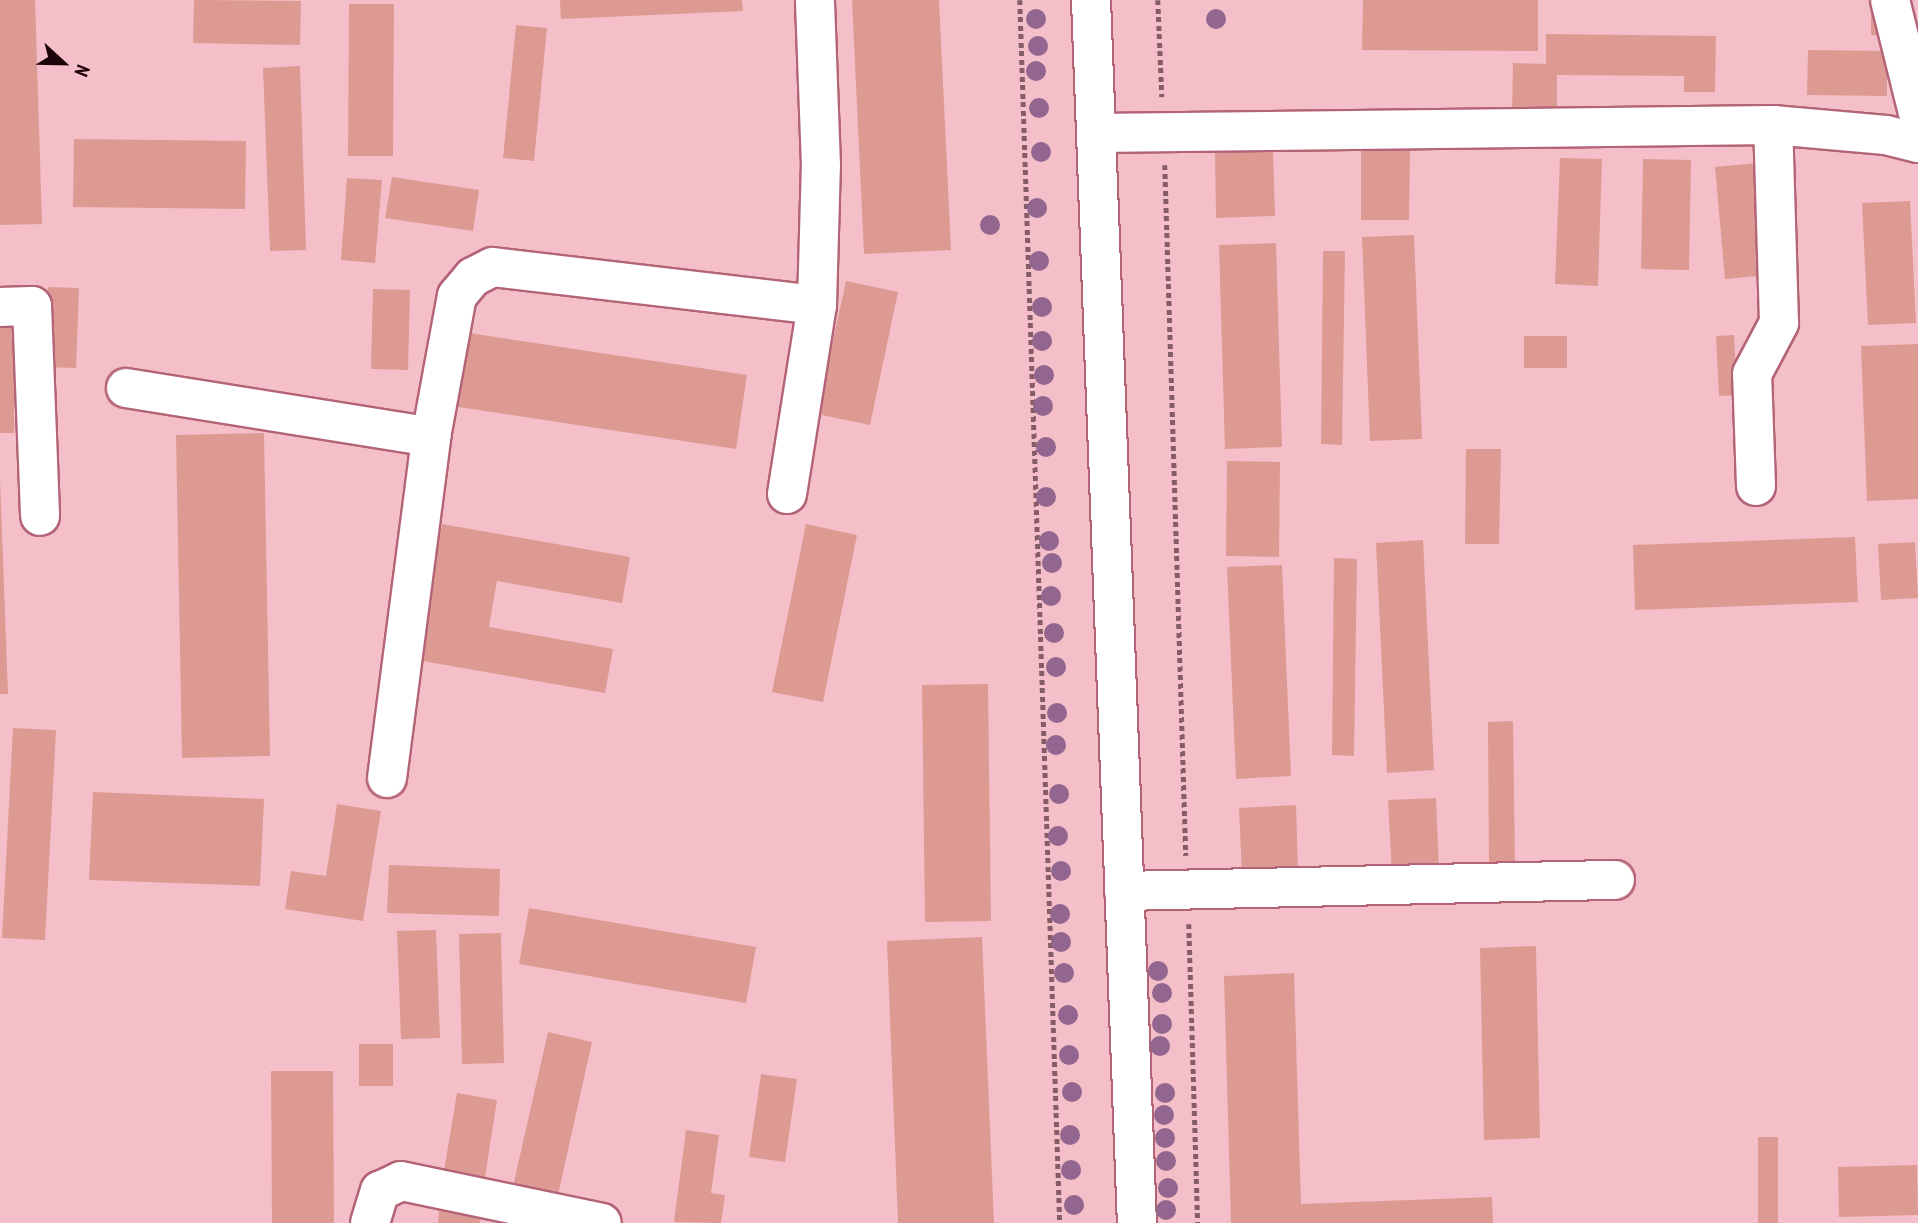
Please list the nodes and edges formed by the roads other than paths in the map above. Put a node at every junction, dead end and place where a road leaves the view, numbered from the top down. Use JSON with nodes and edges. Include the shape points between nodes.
{"nodes":[{"id":1,"x":815,"y":0,"type":"edge"},
{"id":2,"x":1091,"y":0,"type":"edge"},
{"id":3,"x":1890,"y":0,"type":"edge"},
{"id":4,"x":1918,"y":113,"type":"edge"},
{"id":5,"x":1773,"y":125,"type":"junction"},
{"id":6,"x":1096,"y":133,"type":"junction"},
{"id":7,"x":1918,"y":143,"type":"edge"},
{"id":8,"x":817,"y":305,"type":"junction"},
{"id":9,"x":0,"y":307,"type":"edge"},
{"id":10,"x":126,"y":388,"type":"dead end"},
{"id":11,"x":431,"y":437,"type":"junction"},
{"id":12,"x":1756,"y":486,"type":"dead end"},
{"id":13,"x":787,"y":494,"type":"dead end"},
{"id":14,"x":40,"y":516,"type":"dead end"},
{"id":15,"x":387,"y":778,"type":"dead end"},
{"id":16,"x":1615,"y":880,"type":"dead end"},
{"id":17,"x":1124,"y":891,"type":"junction"},
{"id":18,"x":370,"y":1223,"type":"edge"},
{"id":19,"x":602,"y":1223,"type":"edge"},
{"id":20,"x":1136,"y":1223,"type":"edge"}],
"edges":[{"from":1,"to":8,"type":"street","via":[[821,166]]},
{"from":2,"to":6,"type":"street"},
{"from":3,"to":4,"type":"street"},
{"from":5,"to":6,"type":"street"},
{"from":5,"to":7,"type":"street","via":[[1886,135]]},
{"from":5,"to":12,"type":"street","via":[[1779,323],[1752,374]]},
{"from":6,"to":17,"type":"street"},
{"from":8,"to":11,"type":"street","via":[[493,267],[473,277],[457,296]]},
{"from":8,"to":13,"type":"street"},
{"from":9,"to":14,"type":"street","via":[[32,306]]},
{"from":10,"to":11,"type":"street"},
{"from":11,"to":15,"type":"street"},
{"from":16,"to":17,"type":"street","via":[[1187,886]]},
{"from":17,"to":20,"type":"street"},
{"from":18,"to":19,"type":"street","via":[[380,1191],[401,1181]]}]}
